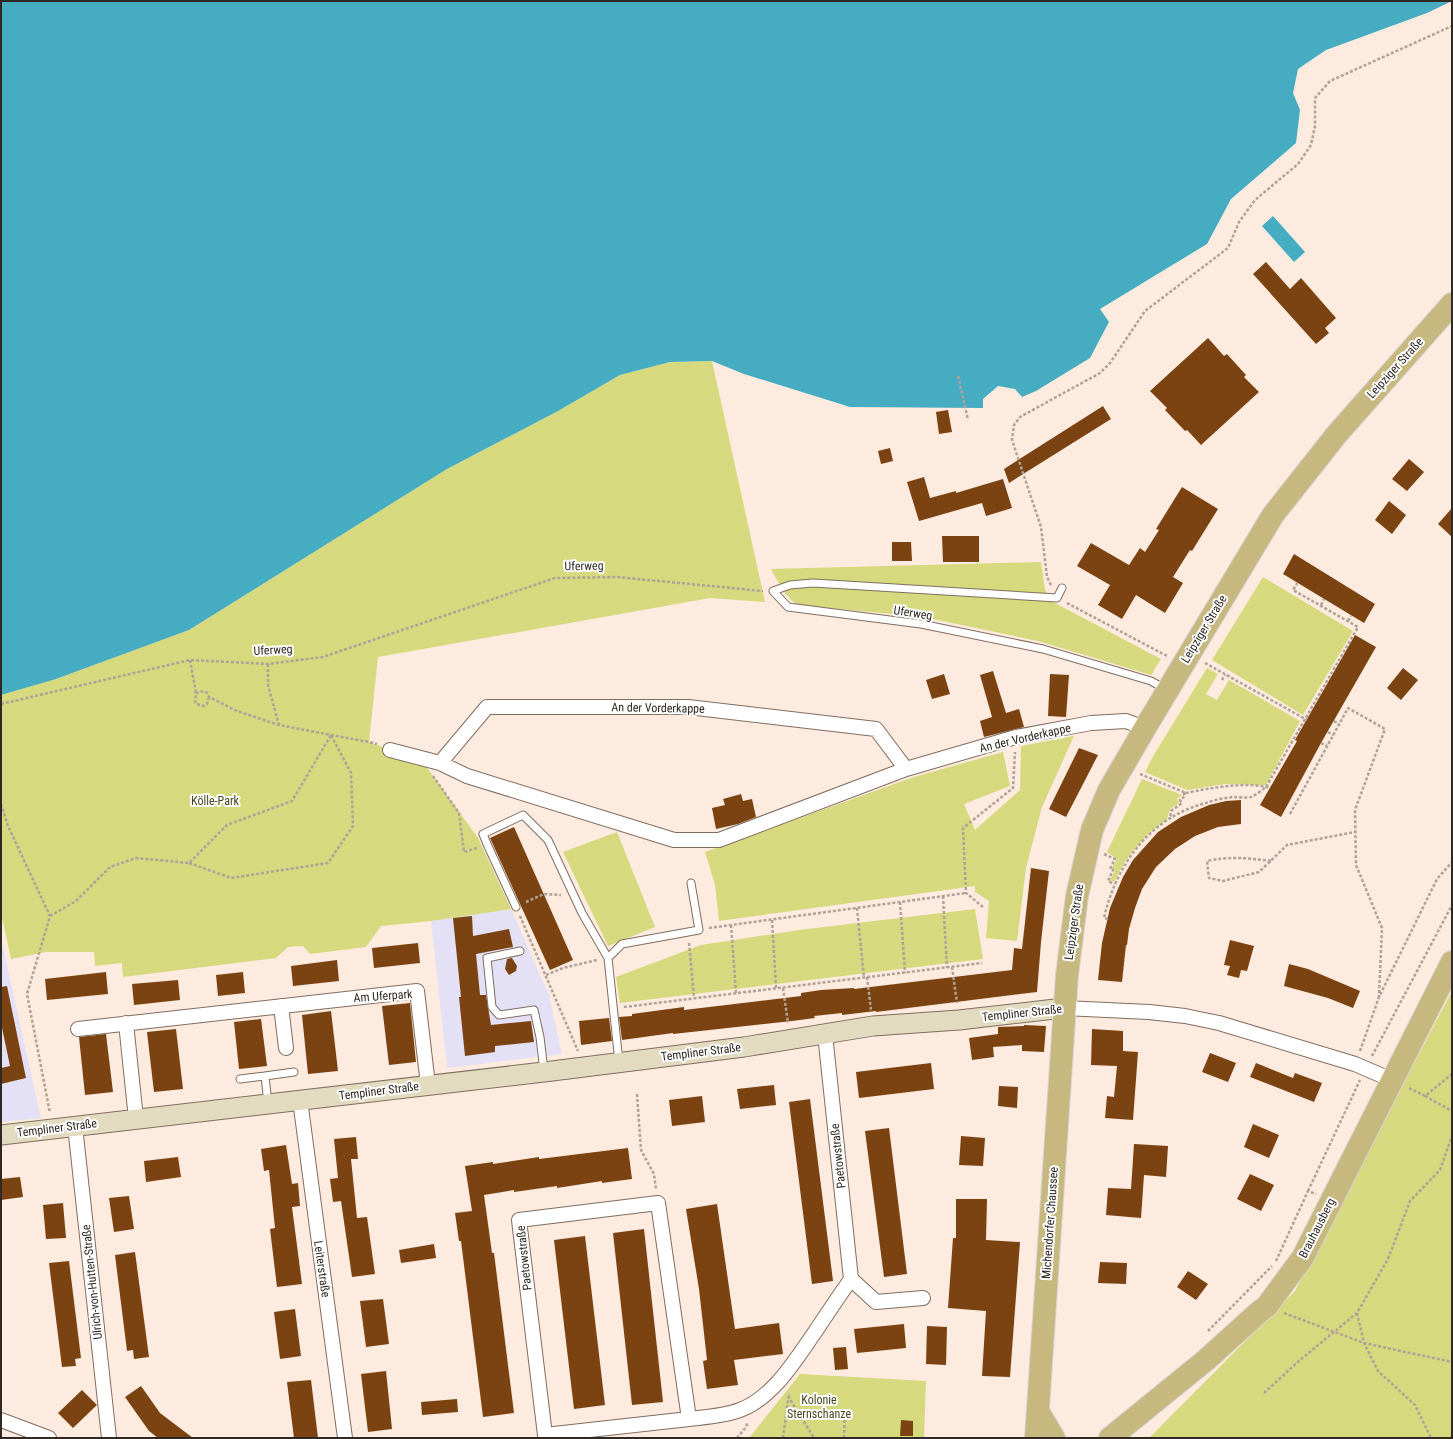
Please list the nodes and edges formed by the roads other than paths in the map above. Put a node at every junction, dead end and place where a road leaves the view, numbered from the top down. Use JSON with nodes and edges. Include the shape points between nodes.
{"nodes":[{"id":1,"x":1452,"y":304,"type":"edge"},
{"id":2,"x":1062,"y":588,"type":"dead end"},
{"id":3,"x":1167,"y":690,"type":"junction"},
{"id":4,"x":1144,"y":728,"type":"junction"},
{"id":5,"x":390,"y":750,"type":"road end"},
{"id":6,"x":440,"y":763,"type":"junction"},
{"id":7,"x":906,"y":769,"type":"junction"},
{"id":8,"x":691,"y":883,"type":"dead end"},
{"id":9,"x":516,"y":907,"type":"road end"},
{"id":10,"x":520,"y":951,"type":"dead end"},
{"id":11,"x":608,"y":958,"type":"junction"},
{"id":12,"x":1452,"y":962,"type":"edge"},
{"id":13,"x":281,"y":1006,"type":"junction"},
{"id":14,"x":1064,"y":1008,"type":"junction"},
{"id":15,"x":126,"y":1024,"type":"junction"},
{"id":16,"x":78,"y":1029,"type":"dead end"},
{"id":17,"x":826,"y":1034,"type":"junction"},
{"id":18,"x":286,"y":1048,"type":"dead end"},
{"id":19,"x":619,"y":1062,"type":"junction"},
{"id":20,"x":294,"y":1072,"type":"dead end"},
{"id":21,"x":544,"y":1072,"type":"junction"},
{"id":22,"x":265,"y":1076,"type":"junction"},
{"id":23,"x":240,"y":1079,"type":"dead end"},
{"id":24,"x":1392,"y":1080,"type":"junction"},
{"id":25,"x":428,"y":1085,"type":"junction"},
{"id":26,"x":300,"y":1100,"type":"junction"},
{"id":27,"x":268,"y":1104,"type":"junction"},
{"id":28,"x":136,"y":1119,"type":"junction"},
{"id":29,"x":75,"y":1126,"type":"junction"},
{"id":30,"x":1,"y":1135,"type":"edge"},
{"id":31,"x":851,"y":1279,"type":"junction"},
{"id":32,"x":922,"y":1298,"type":"dead end"},
{"id":33,"x":1038,"y":1411,"type":"junction"},
{"id":34,"x":689,"y":1419,"type":"junction"},
{"id":35,"x":1,"y":1420,"type":"edge"},
{"id":36,"x":49,"y":1438,"type":"edge"},
{"id":37,"x":110,"y":1438,"type":"edge"},
{"id":38,"x":345,"y":1438,"type":"edge"},
{"id":39,"x":1036,"y":1438,"type":"edge"},
{"id":40,"x":1054,"y":1438,"type":"edge"},
{"id":41,"x":1110,"y":1438,"type":"edge"}],
"edges":[{"from":1,"to":3,"type":"main road","name":"Leipziger Straße","via":[[1337,434],[1273,515]]},
{"from":2,"to":3,"type":"lane","name":"Uferweg","via":[[1057,598],[814,583],[790,585],[773,591],[788,607],[921,624],[1043,649],[1151,681]]},
{"from":3,"to":4,"type":"main road","name":"Leipziger Straße"},
{"from":4,"to":7,"type":"street","name":"An der Vorderkappe","via":[[1126,721],[1092,723],[1016,737]]},
{"from":4,"to":14,"type":"main road","name":"Leipziger Straße","via":[[1109,790],[1087,847],[1072,925]]},
{"from":5,"to":6,"type":"street","name":"An der Vorderkappe"},
{"from":6,"to":7,"type":"street","name":"An der Vorderkappe","via":[[466,776],[674,840],[719,840]]},
{"from":6,"to":7,"type":"street","name":"An der Vorderkappe","via":[[487,707],[688,706],[876,729]]},
{"from":8,"to":11,"type":"lane","via":[[699,930],[622,944]]},
{"from":9,"to":11,"type":"lane","via":[[484,834],[523,815],[548,840],[582,913]]},
{"from":10,"to":21,"type":"lane","via":[[487,958],[492,1008],[499,1015],[534,1010]]},
{"from":11,"to":19,"type":"lane"},
{"from":12,"to":24,"type":"main road","name":"Brauhausberg"},
{"from":13,"to":15,"type":"street","name":"Am Uferpark"},
{"from":13,"to":18,"type":"street"},
{"from":13,"to":25,"type":"street","name":"Am Uferpark","via":[[417,991]]},
{"from":14,"to":17,"type":"street","name":"Templiner Straße","via":[[959,1020],[873,1026]]},
{"from":14,"to":24,"type":"street","name":"Templiner Straße","via":[[1185,1016],[1360,1066]]},
{"from":14,"to":33,"type":"main road","name":"Michendorfer Chaussee"},
{"from":15,"to":16,"type":"street","name":"Am Uferpark"},
{"from":15,"to":28,"type":"street"},
{"from":17,"to":19,"type":"street","name":"Templiner Straße"},
{"from":17,"to":31,"type":"street","name":"Paetowstraße"},
{"from":19,"to":21,"type":"street","name":"Templiner Straße"},
{"from":20,"to":22,"type":"lane"},
{"from":21,"to":25,"type":"street","name":"Templiner Straße"},
{"from":22,"to":23,"type":"lane"},
{"from":22,"to":27,"type":"lane"},
{"from":24,"to":41,"type":"main road","name":"Brauhausberg","via":[[1303,1257],[1267,1306],[1200,1365]]},
{"from":25,"to":26,"type":"street","name":"Templiner Straße"},
{"from":26,"to":27,"type":"street","name":"Templiner Straße"},
{"from":26,"to":38,"type":"street","name":"Leiterstraße"},
{"from":27,"to":28,"type":"street","name":"Templiner Straße"},
{"from":28,"to":29,"type":"street","name":"Templiner Straße"},
{"from":29,"to":30,"type":"street","name":"Templiner Straße"},
{"from":29,"to":37,"type":"street","name":"Ulrich-von-Hutten-Straße"},
{"from":31,"to":32,"type":"street","via":[[876,1302]]},
{"from":31,"to":34,"type":"street","name":"Paetowstraße","via":[[791,1366],[764,1396],[741,1410]]},
{"from":33,"to":39,"type":"main road","name":"Michendorfer Chaussee"},
{"from":33,"to":40,"type":"main road"},
{"from":34,"to":34,"type":"street","name":"Paetowstraße","via":[[545,1435],[519,1220],[658,1203]]},
{"from":35,"to":36,"type":"street"}]}
